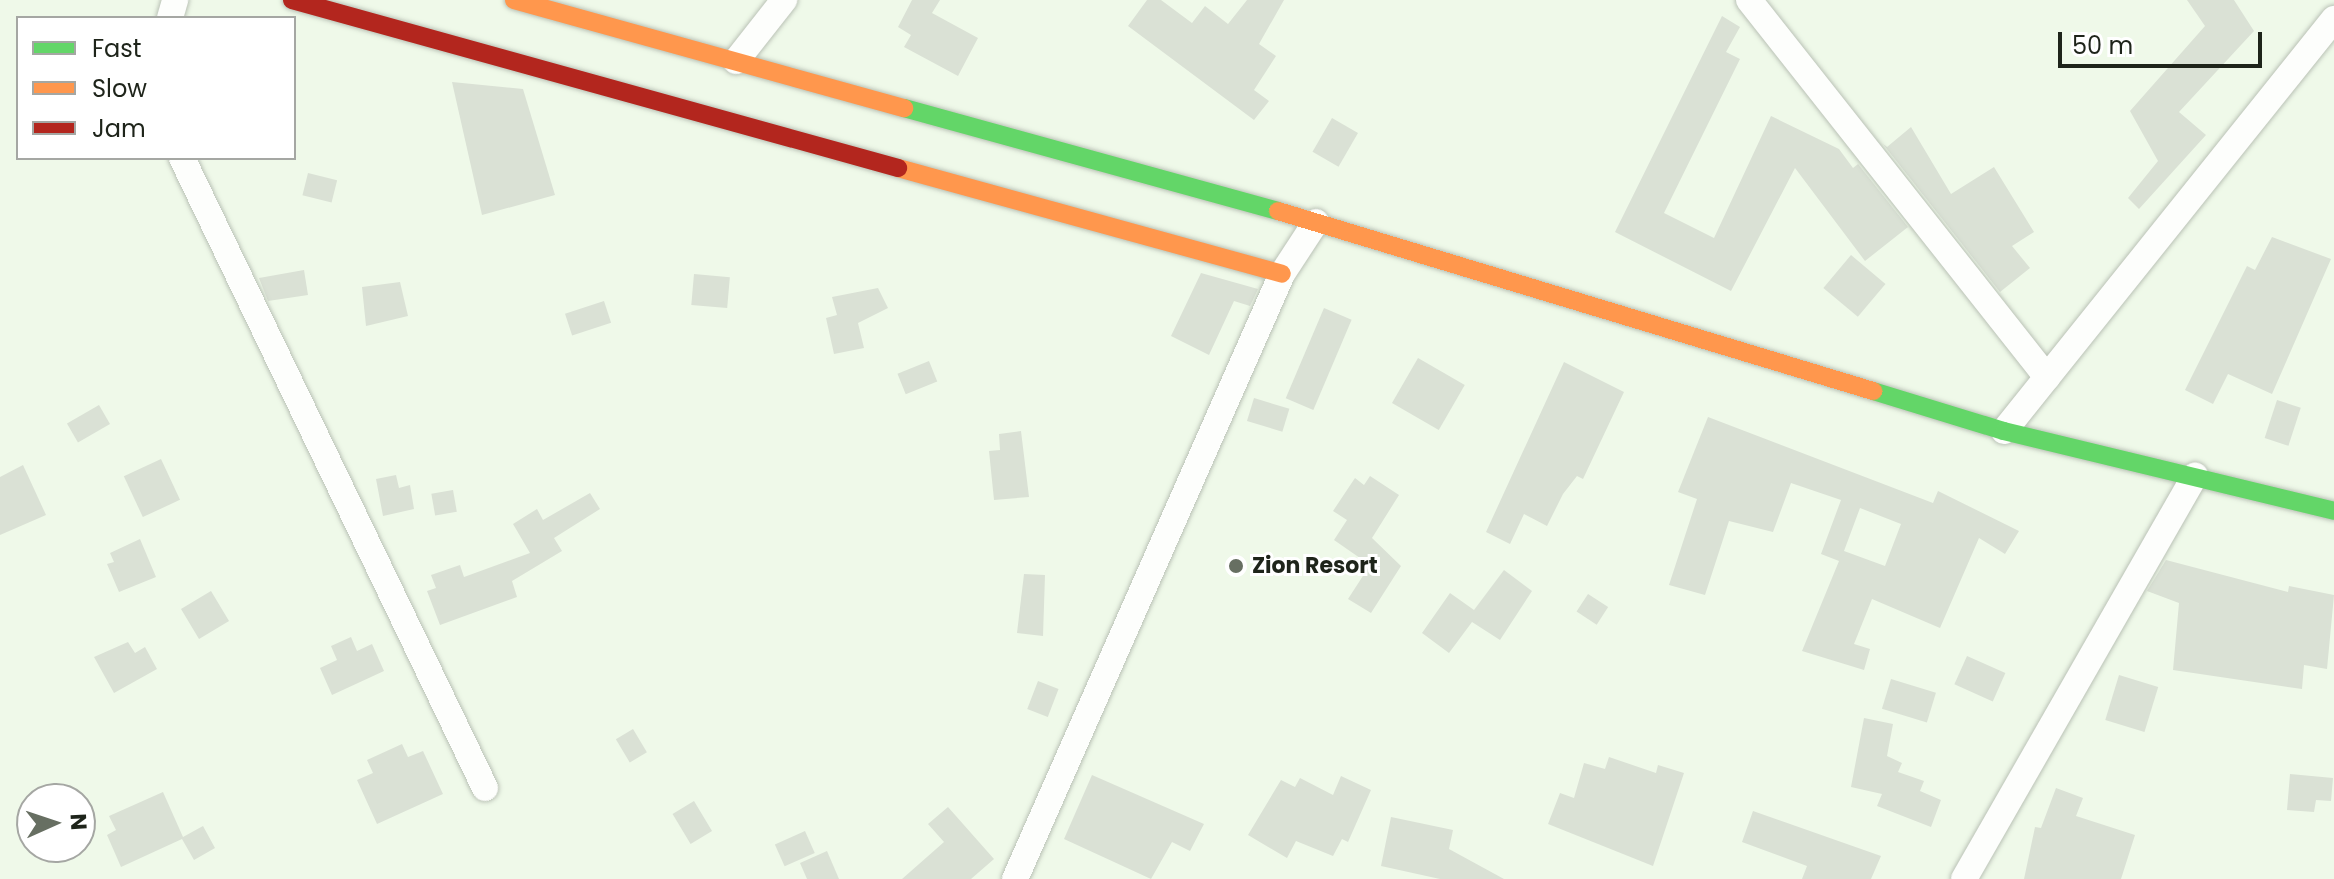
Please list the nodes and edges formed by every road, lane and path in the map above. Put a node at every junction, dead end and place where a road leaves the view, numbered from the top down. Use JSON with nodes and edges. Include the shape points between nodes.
{"nodes":[{"id":1,"x":292,"y":0,"type":"edge"},
{"id":2,"x":514,"y":0,"type":"edge"},
{"id":3,"x":784,"y":0,"type":"edge"},
{"id":4,"x":1749,"y":0,"type":"edge"},
{"id":5,"x":2334,"y":19,"type":"edge"},
{"id":6,"x":736,"y":61,"type":"junction"},
{"id":7,"x":183,"y":160,"type":"edge"},
{"id":8,"x":1316,"y":222,"type":"junction"},
{"id":9,"x":1282,"y":274,"type":"junction"},
{"id":10,"x":2047,"y":377,"type":"junction"},
{"id":11,"x":2004,"y":431,"type":"junction"},
{"id":12,"x":2195,"y":476,"type":"junction"},
{"id":13,"x":2334,"y":511,"type":"edge"},
{"id":14,"x":485,"y":788,"type":"dead end"},
{"id":15,"x":1015,"y":879,"type":"edge"},
{"id":16,"x":1964,"y":879,"type":"edge"}],
"edges":[{"from":1,"to":9,"type":"street"},
{"from":2,"to":6,"type":"street"},
{"from":3,"to":6,"type":"street"},
{"from":4,"to":10,"type":"street"},
{"from":5,"to":10,"type":"street"},
{"from":6,"to":8,"type":"street"},
{"from":7,"to":14,"type":"street"},
{"from":8,"to":9,"type":"street"},
{"from":8,"to":11,"type":"street"},
{"from":9,"to":15,"type":"street"},
{"from":10,"to":11,"type":"street"},
{"from":11,"to":12,"type":"street"},
{"from":12,"to":13,"type":"street"},
{"from":12,"to":16,"type":"street"}]}
